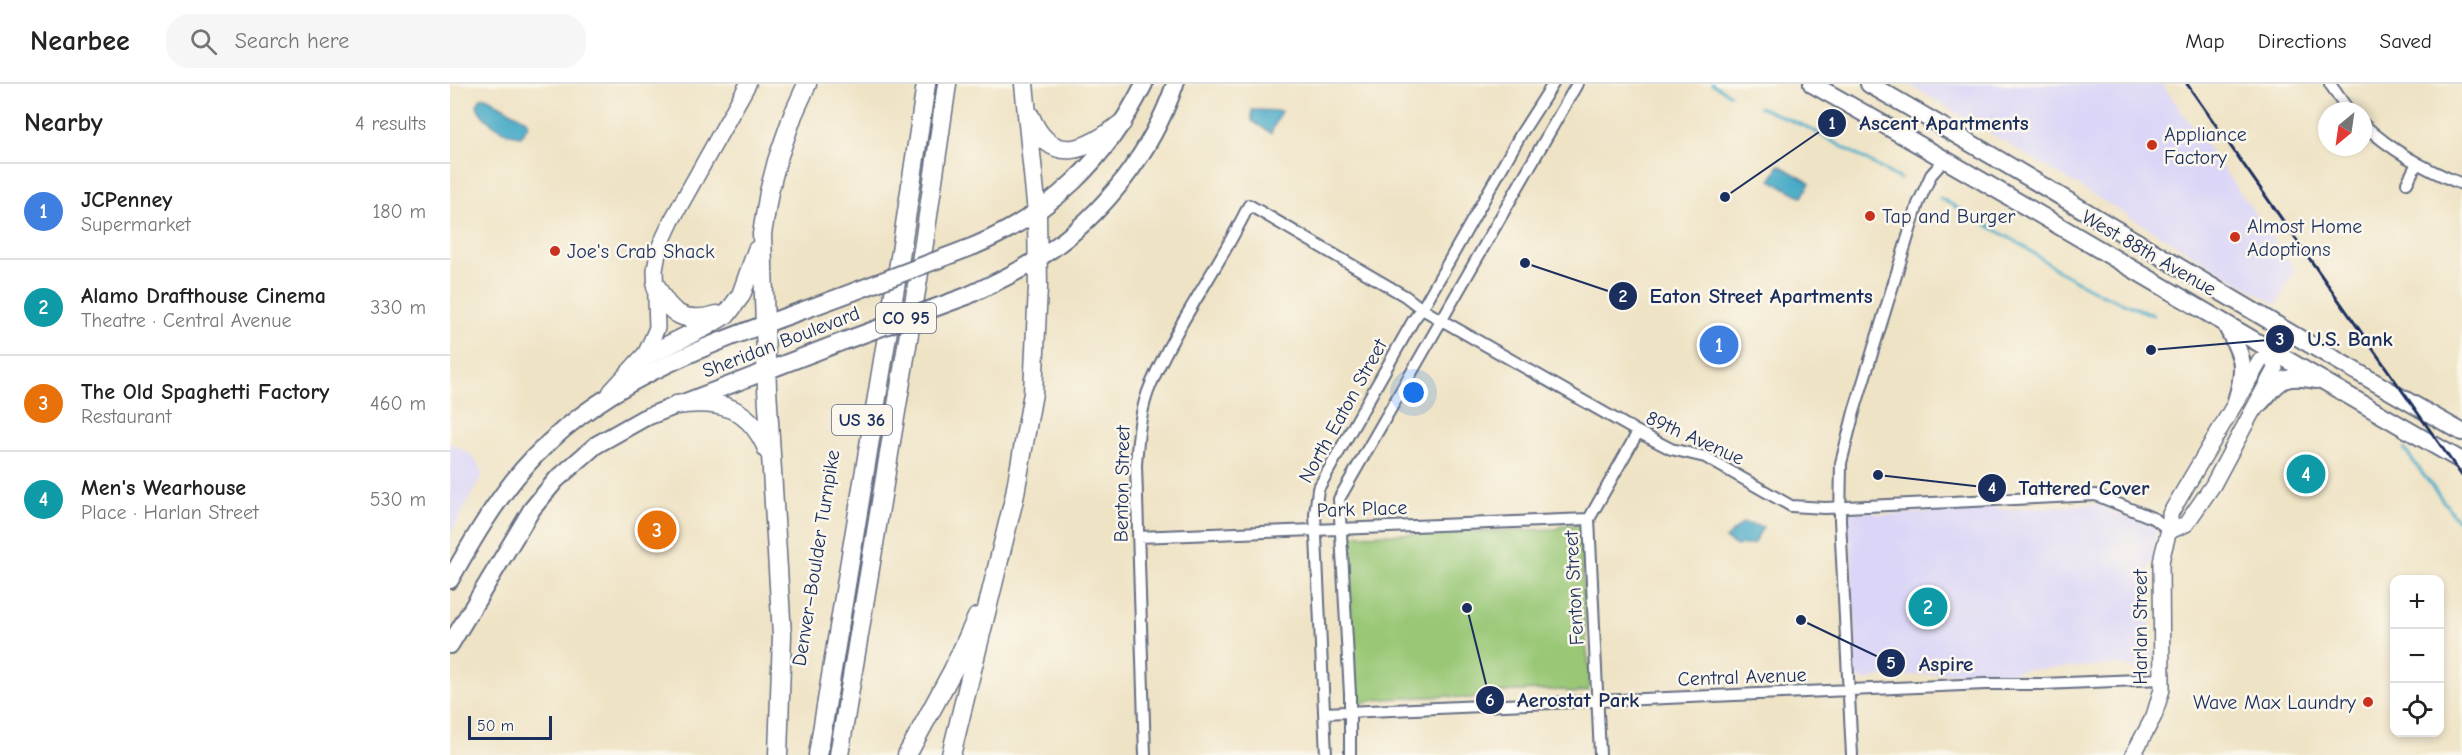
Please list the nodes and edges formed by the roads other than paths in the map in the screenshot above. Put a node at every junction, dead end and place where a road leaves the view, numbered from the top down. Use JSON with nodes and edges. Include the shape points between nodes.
{"nodes":[{"id":1,"x":748,"y":84,"type":"edge"},
{"id":2,"x":807,"y":84,"type":"edge"},
{"id":3,"x":915,"y":84,"type":"edge"},
{"id":4,"x":926,"y":84,"type":"edge"},
{"id":5,"x":946,"y":84,"type":"edge"},
{"id":6,"x":958,"y":84,"type":"edge"},
{"id":7,"x":1024,"y":84,"type":"edge"},
{"id":8,"x":1144,"y":84,"type":"edge"},
{"id":9,"x":1175,"y":84,"type":"edge"},
{"id":10,"x":1553,"y":84,"type":"edge"},
{"id":11,"x":1577,"y":84,"type":"edge"},
{"id":12,"x":1812,"y":84,"type":"edge"},
{"id":13,"x":1869,"y":84,"type":"edge"},
{"id":14,"x":2330,"y":84,"type":"edge"},
{"id":15,"x":2343,"y":102,"type":"edge"},
{"id":16,"x":1026,"y":103,"type":"junction"},
{"id":17,"x":1122,"y":123,"type":"junction"},
{"id":18,"x":2372,"y":133,"type":"edge"},
{"id":19,"x":1946,"y":158,"type":"junction"},
{"id":20,"x":2417,"y":163,"type":"junction"},
{"id":21,"x":2407,"y":183,"type":"dead end"},
{"id":22,"x":2462,"y":184,"type":"edge"},
{"id":23,"x":1249,"y":205,"type":"joint"},
{"id":24,"x":1037,"y":213,"type":"junction"},
{"id":25,"x":762,"y":234,"type":"junction"},
{"id":26,"x":1037,"y":259,"type":"junction"},
{"id":27,"x":656,"y":286,"type":"junction"},
{"id":28,"x":1422,"y":309,"type":"junction"},
{"id":29,"x":728,"y":313,"type":"junction"},
{"id":30,"x":1443,"y":321,"type":"junction"},
{"id":31,"x":2224,"y":322,"type":"junction"},
{"id":32,"x":889,"y":324,"type":"junction"},
{"id":33,"x":766,"y":325,"type":"junction"},
{"id":34,"x":2284,"y":331,"type":"junction"},
{"id":35,"x":2272,"y":352,"type":"junction"},
{"id":36,"x":644,"y":357,"type":"junction"},
{"id":37,"x":766,"y":371,"type":"junction"},
{"id":38,"x":2325,"y":382,"type":"junction"},
{"id":39,"x":612,"y":392,"type":"junction"},
{"id":40,"x":2236,"y":401,"type":"junction"},
{"id":41,"x":676,"y":405,"type":"junction"},
{"id":42,"x":2254,"y":408,"type":"junction"},
{"id":43,"x":2226,"y":419,"type":"junction"},
{"id":44,"x":1638,"y":432,"type":"junction"},
{"id":45,"x":2462,"y":432,"type":"edge"},
{"id":46,"x":2462,"y":461,"type":"edge"},
{"id":47,"x":771,"y":462,"type":"junction"},
{"id":48,"x":2201,"y":502,"type":"junction"},
{"id":49,"x":1840,"y":507,"type":"junction"},
{"id":50,"x":1588,"y":519,"type":"junction"},
{"id":51,"x":1008,"y":528,"type":"junction"},
{"id":52,"x":1316,"y":528,"type":"junction"},
{"id":53,"x":1341,"y":528,"type":"junction"},
{"id":54,"x":2170,"y":531,"type":"junction"},
{"id":55,"x":1138,"y":537,"type":"junction"},
{"id":56,"x":450,"y":580,"type":"edge"},
{"id":57,"x":450,"y":645,"type":"edge"},
{"id":58,"x":2162,"y":679,"type":"junction"},
{"id":59,"x":1850,"y":690,"type":"junction"},
{"id":60,"x":1598,"y":701,"type":"junction"},
{"id":61,"x":1349,"y":712,"type":"junction"},
{"id":62,"x":1324,"y":713,"type":"junction"},
{"id":63,"x":778,"y":755,"type":"edge"},
{"id":64,"x":806,"y":755,"type":"edge"},
{"id":65,"x":818,"y":755,"type":"edge"},
{"id":66,"x":838,"y":755,"type":"edge"},
{"id":67,"x":850,"y":755,"type":"edge"},
{"id":68,"x":907,"y":755,"type":"edge"},
{"id":69,"x":951,"y":755,"type":"edge"},
{"id":70,"x":1145,"y":755,"type":"edge"},
{"id":71,"x":1326,"y":755,"type":"edge"},
{"id":72,"x":1350,"y":755,"type":"edge"},
{"id":73,"x":1600,"y":755,"type":"edge"},
{"id":74,"x":1852,"y":755,"type":"edge"},
{"id":75,"x":2133,"y":755,"type":"edge"}],
"edges":[{"from":1,"to":27,"type":"street","via":[[663,236]]},
{"from":2,"to":25,"type":"highway","via":[[777,161]]},
{"from":3,"to":64,"type":"highway","name":"Denver–Boulder Turnpike","number":"US 36"},
{"from":4,"to":32,"type":"highway"},
{"from":5,"to":66,"type":"highway","via":[[924,243]]},
{"from":6,"to":67,"type":"highway","number":"US 36"},
{"from":7,"to":16,"type":"highway"},
{"from":8,"to":17,"type":"main road","name":"Sheridan Boulevard","number":"CO 95"},
{"from":9,"to":26,"type":"main road","name":"Sheridan Boulevard","number":"CO 95","via":[[1154,131],[1120,184],[1074,231]]},
{"from":10,"to":28,"type":"street","name":"North Eaton Street"},
{"from":11,"to":30,"type":"street","name":"North Eaton Street"},
{"from":12,"to":19,"type":"main road","name":"West 88th Avenue"},
{"from":13,"to":34,"type":"main road","name":"West 88th Avenue"},
{"from":14,"to":15,"type":"street"},
{"from":16,"to":17,"type":"highway","via":[[1041,136],[1068,150],[1090,145]]},
{"from":16,"to":24,"type":"highway"},
{"from":17,"to":24,"type":"main road","name":"Sheridan Boulevard","number":"CO 95","via":[[1088,167]]},
{"from":18,"to":20,"type":"street"},
{"from":19,"to":31,"type":"main road","name":"West 88th Avenue"},
{"from":19,"to":49,"type":"street","via":[[1931,175],[1918,204],[1881,321],[1841,463]]},
{"from":20,"to":21,"type":"street"},
{"from":20,"to":22,"type":"street"},
{"from":23,"to":28,"type":"street","name":"89th Avenue"},
{"from":23,"to":55,"type":"street","name":"Benton Street","via":[[1151,384],[1137,441]]},
{"from":24,"to":26,"type":"highway"},
{"from":24,"to":33,"type":"main road","name":"Sheridan Boulevard","number":"CO 95","bridge":true,"via":[[974,246]]},
{"from":25,"to":29,"type":"highway","via":[[747,282]]},
{"from":25,"to":33,"type":"highway"},
{"from":26,"to":32,"type":"main road","name":"Sheridan Boulevard","number":"CO 95","bridge":true,"via":[[968,296]]},
{"from":26,"to":51,"type":"highway","via":[[1033,393]]},
{"from":27,"to":29,"type":"highway","via":[[666,304],[682,317],[704,319]]},
{"from":27,"to":36,"type":"street","via":[[657,328]]},
{"from":28,"to":30,"type":"street","name":"89th Avenue"},
{"from":28,"to":52,"type":"street","name":"North Eaton Street","via":[[1321,482],[1315,502]]},
{"from":29,"to":36,"type":"highway"},
{"from":30,"to":44,"type":"street","name":"89th Avenue"},
{"from":30,"to":53,"type":"street","name":"North Eaton Street","via":[[1342,493]]},
{"from":31,"to":35,"type":"main road","name":"West 88th Avenue"},
{"from":31,"to":40,"type":"main road","via":[[2242,355],[2243,380]]},
{"from":32,"to":37,"type":"main road","name":"Sheridan Boulevard","number":"CO 95","bridge":true},
{"from":32,"to":65,"type":"highway"},
{"from":33,"to":37,"type":"highway"},
{"from":33,"to":39,"type":"main road","name":"Sheridan Boulevard","via":[[663,365]]},
{"from":34,"to":35,"type":"street","name":"Harlan Street"},
{"from":34,"to":45,"type":"main road","name":"West 88th Avenue"},
{"from":35,"to":38,"type":"main road","name":"West 88th Avenue"},
{"from":35,"to":40,"type":"street","name":"Harlan Street","via":[[2260,361]]},
{"from":35,"to":42,"type":"street","name":"Harlan Street","via":[[2275,369]]},
{"from":36,"to":39,"type":"highway"},
{"from":37,"to":41,"type":"main road","name":"Sheridan Boulevard"},
{"from":37,"to":47,"type":"highway"},
{"from":38,"to":42,"type":"main road","via":[[2299,377],[2279,381]]},
{"from":38,"to":46,"type":"main road","name":"West 88th Avenue"},
{"from":39,"to":56,"type":"main road","name":"Sheridan Boulevard","via":[[558,434],[524,468],[494,507]]},
{"from":40,"to":43,"type":"street","name":"Harlan Street"},
{"from":41,"to":47,"type":"highway","via":[[714,402],[738,411],[756,429]]},
{"from":41,"to":57,"type":"main road","name":"Sheridan Boulevard","via":[[618,431],[556,480],[517,531]]},
{"from":42,"to":48,"type":"street","name":"Harlan Street"},
{"from":43,"to":48,"type":"street","via":[[2220,445],[2200,478]]},
{"from":43,"to":54,"type":"street","name":"Harlan Street","via":[[2170,514]]},
{"from":44,"to":49,"type":"street","name":"89th Avenue","via":[[1671,449],[1705,457],[1791,506]]},
{"from":44,"to":50,"type":"street","name":"Fenton Street"},
{"from":47,"to":63,"type":"highway","via":[[782,635]]},
{"from":48,"to":54,"type":"street","name":"Harlan Street","via":[[2186,524]]},
{"from":49,"to":54,"type":"street","name":"89th Avenue","via":[[2096,495],[2155,519]]},
{"from":49,"to":59,"type":"street"},
{"from":50,"to":53,"type":"street","name":"Park Place"},
{"from":50,"to":60,"type":"street","name":"Fenton Street"},
{"from":51,"to":68,"type":"highway","via":[[975,622]]},
{"from":51,"to":69,"type":"highway"},
{"from":52,"to":53,"type":"street","name":"Park Place"},
{"from":52,"to":55,"type":"street","name":"Park Place"},
{"from":52,"to":62,"type":"street","name":"North Eaton Street"},
{"from":53,"to":61,"type":"street","name":"North Eaton Street"},
{"from":54,"to":58,"type":"street","name":"Harlan Street","via":[[2161,564]]},
{"from":55,"to":70,"type":"street","name":"Benton Street"},
{"from":58,"to":59,"type":"street","name":"Central Avenue"},
{"from":58,"to":75,"type":"street","name":"Harlan Street","via":[[2158,707]]},
{"from":59,"to":60,"type":"street","name":"Central Avenue"},
{"from":59,"to":74,"type":"street"},
{"from":60,"to":61,"type":"street","name":"Central Avenue"},
{"from":60,"to":73,"type":"street","name":"Fenton Street"},
{"from":61,"to":62,"type":"street","name":"Central Avenue"},
{"from":61,"to":72,"type":"street","name":"North Eaton Street"},
{"from":62,"to":71,"type":"street","name":"North Eaton Street"}]}
